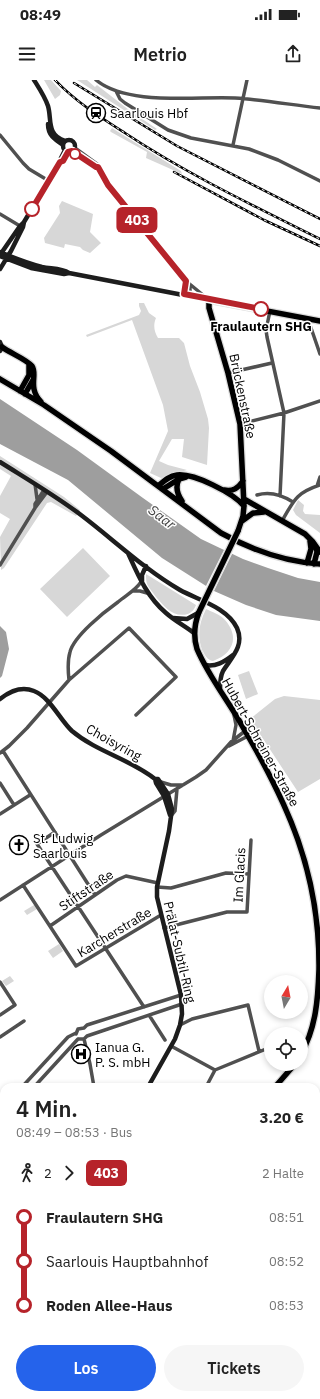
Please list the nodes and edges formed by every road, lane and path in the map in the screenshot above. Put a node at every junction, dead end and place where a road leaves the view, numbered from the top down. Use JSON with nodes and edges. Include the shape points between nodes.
{"nodes":[{"id":1,"x":34,"y":80,"type":"edge"},
{"id":2,"x":96,"y":80,"type":"edge"},
{"id":3,"x":247,"y":80,"type":"edge"},
{"id":4,"x":116,"y":91,"type":"junction"},
{"id":5,"x":243,"y":99,"type":"junction"},
{"id":6,"x":320,"y":108,"type":"edge"},
{"id":7,"x":0,"y":135,"type":"edge"},
{"id":8,"x":233,"y":145,"type":"junction"},
{"id":9,"x":68,"y":148,"type":"junction"},
{"id":10,"x":49,"y":181,"type":"junction"},
{"id":11,"x":320,"y":181,"type":"edge"},
{"id":12,"x":0,"y":214,"type":"edge"},
{"id":13,"x":22,"y":224,"type":"junction"},
{"id":14,"x":0,"y":254,"type":"edge"},
{"id":15,"x":7,"y":257,"type":"junction"},
{"id":16,"x":1,"y":266,"type":"edge"},
{"id":17,"x":186,"y":281,"type":"junction"},
{"id":18,"x":190,"y":284,"type":"junction"},
{"id":19,"x":184,"y":294,"type":"junction"},
{"id":20,"x":190,"y":295,"type":"junction"},
{"id":21,"x":212,"y":300,"type":"junction"},
{"id":22,"x":270,"y":311,"type":"junction"},
{"id":23,"x":309,"y":319,"type":"junction"},
{"id":24,"x":320,"y":321,"type":"edge"},
{"id":25,"x":1,"y":348,"type":"edge"},
{"id":26,"x":320,"y":354,"type":"edge"},
{"id":27,"x":27,"y":362,"type":"junction"},
{"id":28,"x":272,"y":363,"type":"junction"},
{"id":29,"x":228,"y":373,"type":"junction"},
{"id":30,"x":0,"y":379,"type":"edge"},
{"id":31,"x":33,"y":380,"type":"junction"},
{"id":32,"x":22,"y":393,"type":"junction"},
{"id":33,"x":320,"y":401,"type":"edge"},
{"id":34,"x":44,"y":405,"type":"junction"},
{"id":35,"x":284,"y":413,"type":"junction"},
{"id":36,"x":240,"y":424,"type":"junction"},
{"id":37,"x":0,"y":462,"type":"edge"},
{"id":38,"x":189,"y":476,"type":"junction"},
{"id":39,"x":320,"y":477,"type":"edge"},
{"id":40,"x":179,"y":479,"type":"junction"},
{"id":41,"x":243,"y":481,"type":"junction"},
{"id":42,"x":35,"y":484,"type":"junction"},
{"id":43,"x":319,"y":485,"type":"edge"},
{"id":44,"x":161,"y":488,"type":"junction"},
{"id":45,"x":220,"y":489,"type":"junction"},
{"id":46,"x":46,"y":491,"type":"junction"},
{"id":47,"x":258,"y":495,"type":"dead end"},
{"id":48,"x":280,"y":496,"type":"junction"},
{"id":49,"x":244,"y":499,"type":"junction"},
{"id":50,"x":37,"y":500,"type":"junction"},
{"id":51,"x":293,"y":502,"type":"junction"},
{"id":52,"x":186,"y":506,"type":"junction"},
{"id":53,"x":244,"y":506,"type":"junction"},
{"id":54,"x":34,"y":508,"type":"junction"},
{"id":55,"x":267,"y":513,"type":"junction"},
{"id":56,"x":242,"y":521,"type":"junction"},
{"id":57,"x":282,"y":521,"type":"junction"},
{"id":58,"x":310,"y":539,"type":"junction"},
{"id":59,"x":316,"y":547,"type":"junction"},
{"id":60,"x":127,"y":552,"type":"junction"},
{"id":61,"x":320,"y":552,"type":"edge"},
{"id":62,"x":307,"y":563,"type":"junction"},
{"id":63,"x":317,"y":564,"type":"edge"},
{"id":64,"x":0,"y":565,"type":"edge"},
{"id":65,"x":146,"y":566,"type":"junction"},
{"id":66,"x":142,"y":584,"type":"junction"},
{"id":67,"x":133,"y":591,"type":"junction"},
{"id":68,"x":147,"y":593,"type":"junction"},
{"id":69,"x":198,"y":612,"type":"junction"},
{"id":70,"x":171,"y":618,"type":"junction"},
{"id":71,"x":194,"y":633,"type":"junction"},
{"id":72,"x":236,"y":651,"type":"junction"},
{"id":73,"x":205,"y":665,"type":"junction"},
{"id":74,"x":69,"y":680,"type":"junction"},
{"id":75,"x":220,"y":689,"type":"junction"},
{"id":76,"x":0,"y":699,"type":"edge"},
{"id":77,"x":49,"y":704,"type":"junction"},
{"id":78,"x":233,"y":710,"type":"junction"},
{"id":79,"x":136,"y":715,"type":"dead end"},
{"id":80,"x":246,"y":733,"type":"junction"},
{"id":81,"x":233,"y":740,"type":"junction"},
{"id":82,"x":228,"y":747,"type":"junction"},
{"id":83,"x":1,"y":752,"type":"edge"},
{"id":84,"x":155,"y":778,"type":"junction"},
{"id":85,"x":161,"y":782,"type":"junction"},
{"id":86,"x":0,"y":783,"type":"edge"},
{"id":87,"x":184,"y":785,"type":"junction"},
{"id":88,"x":177,"y":789,"type":"junction"},
{"id":89,"x":30,"y":795,"type":"junction"},
{"id":90,"x":166,"y":795,"type":"junction"},
{"id":91,"x":14,"y":805,"type":"junction"},
{"id":92,"x":0,"y":814,"type":"edge"},
{"id":93,"x":171,"y":817,"type":"junction"},
{"id":94,"x":56,"y":832,"type":"junction"},
{"id":95,"x":251,"y":840,"type":"dead end"},
{"id":96,"x":70,"y":855,"type":"junction"},
{"id":97,"x":51,"y":867,"type":"junction"},
{"id":98,"x":248,"y":874,"type":"junction"},
{"id":99,"x":23,"y":885,"type":"junction"},
{"id":100,"x":158,"y":885,"type":"junction"},
{"id":101,"x":95,"y":895,"type":"junction"},
{"id":102,"x":0,"y":900,"type":"edge"},
{"id":103,"x":78,"y":907,"type":"junction"},
{"id":104,"x":161,"y":915,"type":"junction"},
{"id":105,"x":50,"y":926,"type":"junction"},
{"id":106,"x":164,"y":928,"type":"junction"},
{"id":107,"x":105,"y":948,"type":"junction"},
{"id":108,"x":0,"y":982,"type":"edge"},
{"id":109,"x":181,"y":995,"type":"junction"},
{"id":110,"x":157,"y":1002,"type":"junction"},
{"id":111,"x":182,"y":1004,"type":"junction"},
{"id":112,"x":144,"y":1006,"type":"junction"},
{"id":113,"x":160,"y":1011,"type":"junction"},
{"id":114,"x":0,"y":1015,"type":"edge"},
{"id":115,"x":149,"y":1015,"type":"junction"},
{"id":116,"x":192,"y":1019,"type":"junction"},
{"id":117,"x":181,"y":1021,"type":"junction"},
{"id":118,"x":24,"y":1022,"type":"dead end"},
{"id":119,"x":84,"y":1028,"type":"junction"},
{"id":120,"x":76,"y":1033,"type":"junction"},
{"id":121,"x":0,"y":1037,"type":"edge"},
{"id":122,"x":86,"y":1038,"type":"junction"},
{"id":123,"x":78,"y":1039,"type":"junction"},
{"id":124,"x":166,"y":1040,"type":"dead end"},
{"id":125,"x":308,"y":1040,"type":"edge"},
{"id":126,"x":171,"y":1046,"type":"junction"},
{"id":127,"x":264,"y":1049,"type":"edge"},
{"id":128,"x":259,"y":1051,"type":"junction"},
{"id":129,"x":215,"y":1070,"type":"junction"},
{"id":130,"x":289,"y":1071,"type":"edge"},
{"id":131,"x":26,"y":1083,"type":"edge"},
{"id":132,"x":38,"y":1083,"type":"edge"},
{"id":133,"x":93,"y":1083,"type":"edge"},
{"id":134,"x":150,"y":1083,"type":"edge"},
{"id":135,"x":208,"y":1083,"type":"edge"},
{"id":136,"x":278,"y":1083,"type":"edge"}],
"edges":[{"from":1,"to":9,"type":"street","via":[[48,106],[52,130]]},
{"from":2,"to":4,"type":"street"},
{"from":3,"to":5,"type":"street"},
{"from":4,"to":5,"type":"street","via":[[144,96]]},
{"from":4,"to":8,"type":"street","via":[[125,103],[168,130],[191,138]]},
{"from":5,"to":6,"type":"street"},
{"from":5,"to":8,"type":"street"},
{"from":7,"to":10,"type":"street","via":[[29,169]]},
{"from":8,"to":11,"type":"street","via":[[268,156]]},
{"from":9,"to":10,"type":"street"},
{"from":9,"to":17,"type":"street","via":[[98,167],[108,185]]},
{"from":10,"to":13,"type":"street"},
{"from":12,"to":13,"type":"street"},
{"from":13,"to":14,"type":"street"},
{"from":13,"to":15,"type":"street","via":[[23,227]]},
{"from":14,"to":15,"type":"street"},
{"from":15,"to":16,"type":"street"},
{"from":15,"to":19,"type":"street","via":[[44,272],[69,273]]},
{"from":17,"to":18,"type":"street"},
{"from":17,"to":19,"type":"street"},
{"from":18,"to":20,"type":"street"},
{"from":18,"to":21,"type":"street"},
{"from":19,"to":20,"type":"street"},
{"from":20,"to":21,"type":"street"},
{"from":21,"to":22,"type":"main road"},
{"from":21,"to":29,"type":"main road","name":"Brückenstraße","via":[[212,314]]},
{"from":22,"to":23,"type":"main road"},
{"from":22,"to":28,"type":"street","via":[[266,333]]},
{"from":23,"to":24,"type":"main road"},
{"from":23,"to":26,"type":"street"},
{"from":25,"to":27,"type":"main road"},
{"from":27,"to":31,"type":"main road","via":[[33,369]]},
{"from":27,"to":32,"type":"main road","via":[[30,368],[29,375]]},
{"from":28,"to":29,"type":"street"},
{"from":28,"to":35,"type":"street"},
{"from":29,"to":36,"type":"main road","name":"Brückenstraße"},
{"from":30,"to":32,"type":"main road"},
{"from":31,"to":32,"type":"main road"},
{"from":31,"to":34,"type":"main road","via":[[35,395]]},
{"from":32,"to":34,"type":"main road"},
{"from":33,"to":35,"type":"street"},
{"from":34,"to":44,"type":"main road"},
{"from":35,"to":36,"type":"street"},
{"from":35,"to":48,"type":"street"},
{"from":36,"to":41,"type":"main road","name":"Brückenstraße"},
{"from":37,"to":42,"type":"street"},
{"from":38,"to":40,"type":"main road"},
{"from":38,"to":44,"type":"main road","via":[[170,477]]},
{"from":38,"to":45,"type":"main road"},
{"from":39,"to":43,"type":"street"},
{"from":40,"to":44,"type":"main road"},
{"from":40,"to":52,"type":"main road","via":[[177,492]]},
{"from":41,"to":45,"type":"main road","via":[[235,489]]},
{"from":41,"to":49,"type":"main road","name":"Brückenstraße"},
{"from":42,"to":46,"type":"street"},
{"from":42,"to":50,"type":"street"},
{"from":43,"to":51,"type":"street","via":[[301,493]]},
{"from":44,"to":52,"type":"main road"},
{"from":45,"to":53,"type":"main road"},
{"from":46,"to":50,"type":"street"},
{"from":46,"to":54,"type":"street"},
{"from":46,"to":60,"type":"street","via":[[80,514]]},
{"from":47,"to":48,"type":"street"},
{"from":48,"to":51,"type":"street"},
{"from":49,"to":53,"type":"main road","name":"Brückenstraße"},
{"from":49,"to":55,"type":"main road"},
{"from":50,"to":54,"type":"street"},
{"from":51,"to":57,"type":"street"},
{"from":52,"to":62,"type":"main road","via":[[221,533],[241,544],[266,554]]},
{"from":53,"to":56,"type":"main road","name":"Brückenstraße"},
{"from":54,"to":64,"type":"street"},
{"from":55,"to":56,"type":"main road","via":[[253,513]]},
{"from":55,"to":57,"type":"main road"},
{"from":56,"to":69,"type":"main road","name":"Brückenstraße","bridge":true},
{"from":57,"to":58,"type":"main road"},
{"from":58,"to":59,"type":"main road"},
{"from":58,"to":62,"type":"main road","via":[[311,549]]},
{"from":59,"to":61,"type":"main road"},
{"from":59,"to":63,"type":"main road"},
{"from":60,"to":65,"type":"street"},
{"from":60,"to":66,"type":"street"},
{"from":62,"to":63,"type":"main road"},
{"from":65,"to":66,"type":"street","via":[[142,574]]},
{"from":65,"to":72,"type":"street","via":[[179,589],[224,612],[233,620],[237,629]]},
{"from":66,"to":67,"type":"street"},
{"from":66,"to":68,"type":"street"},
{"from":67,"to":68,"type":"street"},
{"from":67,"to":74,"type":"street","via":[[112,606],[73,644],[68,658]]},
{"from":68,"to":70,"type":"street"},
{"from":69,"to":70,"type":"street","via":[[187,619]]},
{"from":69,"to":71,"type":"main road","name":"Hubert-Schreiner-Straße"},
{"from":70,"to":71,"type":"street"},
{"from":71,"to":73,"type":"main road","name":"Hubert-Schreiner-Straße","via":[[197,649]]},
{"from":72,"to":73,"type":"street","via":[[222,662]]},
{"from":72,"to":75,"type":"street","via":[[223,671]]},
{"from":73,"to":75,"type":"main road","name":"Hubert-Schreiner-Straße"},
{"from":74,"to":77,"type":"street"},
{"from":74,"to":79,"type":"street","via":[[129,628],[176,677]]},
{"from":75,"to":78,"type":"main road","name":"Hubert-Schreiner-Straße"},
{"from":76,"to":77,"type":"street","name":"Choisyring","via":[[12,691],[30,689]]},
{"from":77,"to":83,"type":"street","via":[[28,728]]},
{"from":77,"to":84,"type":"street","name":"Choisyring","via":[[80,737]]},
{"from":78,"to":80,"type":"main road","name":"Hubert-Schreiner-Straße"},
{"from":78,"to":81,"type":"street","via":[[236,725]]},
{"from":80,"to":81,"type":"street"},
{"from":80,"to":82,"type":"street"},
{"from":80,"to":125,"type":"main road","name":"Hubert-Schreiner-Straße","via":[[278,787],[292,819],[313,885],[319,935],[318,991],[314,1023]]},
{"from":81,"to":82,"type":"street"},
{"from":82,"to":87,"type":"street","via":[[206,770]]},
{"from":83,"to":89,"type":"street"},
{"from":84,"to":85,"type":"street","name":"Choisyring"},
{"from":84,"to":90,"type":"street","name":"Choisyring"},
{"from":85,"to":87,"type":"street"},
{"from":85,"to":90,"type":"street","name":"Choisyring"},
{"from":86,"to":91,"type":"street"},
{"from":87,"to":88,"type":"street"},
{"from":88,"to":90,"type":"street"},
{"from":88,"to":93,"type":"street","name":"Prälat-Subtil-Ring","via":[[175,811]]},
{"from":89,"to":91,"type":"street"},
{"from":89,"to":94,"type":"street"},
{"from":90,"to":93,"type":"street","name":"Choisyring"},
{"from":90,"to":96,"type":"street"},
{"from":91,"to":92,"type":"street"},
{"from":93,"to":100,"type":"street","name":"Prälat-Subtil-Ring"},
{"from":94,"to":96,"type":"street"},
{"from":94,"to":97,"type":"street","via":[[37,844]]},
{"from":95,"to":98,"type":"street","name":"Im Glacis"},
{"from":96,"to":97,"type":"street"},
{"from":96,"to":101,"type":"street"},
{"from":97,"to":99,"type":"street"},
{"from":97,"to":103,"type":"street"},
{"from":98,"to":100,"type":"street","name":"Stiftstraße","via":[[226,873],[171,888]]},
{"from":98,"to":106,"type":"street","name":"Im Glacis","via":[[247,912],[227,912]]},
{"from":99,"to":102,"type":"street"},
{"from":99,"to":105,"type":"street"},
{"from":100,"to":101,"type":"street","name":"Stiftstraße","via":[[126,876]]},
{"from":100,"to":104,"type":"street","name":"Prälat-Subtil-Ring","via":[[157,897]]},
{"from":101,"to":103,"type":"street","name":"Stiftstraße"},
{"from":103,"to":105,"type":"street","name":"Stiftstraße"},
{"from":103,"to":107,"type":"street"},
{"from":104,"to":106,"type":"street","name":"Prälat-Subtil-Ring"},
{"from":104,"to":107,"type":"street","name":"Karcherstraße"},
{"from":105,"to":107,"type":"street","name":"Karcherstraße","via":[[76,966]]},
{"from":106,"to":109,"type":"street","name":"Prälat-Subtil-Ring"},
{"from":107,"to":112,"type":"street"},
{"from":108,"to":114,"type":"street","via":[[14,1005]]},
{"from":109,"to":110,"type":"street"},
{"from":109,"to":111,"type":"street","name":"Prälat-Subtil-Ring"},
{"from":110,"to":112,"type":"street"},
{"from":110,"to":113,"type":"street","via":[[161,1007]]},
{"from":111,"to":113,"type":"street"},
{"from":111,"to":117,"type":"street","name":"Prälat-Subtil-Ring"},
{"from":112,"to":119,"type":"street","via":[[86,1025]]},
{"from":113,"to":115,"type":"street"},
{"from":115,"to":122,"type":"street"},
{"from":115,"to":124,"type":"street"},
{"from":116,"to":117,"type":"street"},
{"from":116,"to":117,"type":"street"},
{"from":116,"to":128,"type":"street","via":[[248,1006]]},
{"from":117,"to":126,"type":"street"},
{"from":118,"to":121,"type":"street"},
{"from":119,"to":120,"type":"street","via":[[78,1029]]},
{"from":119,"to":122,"type":"street","via":[[87,1032]]},
{"from":120,"to":123,"type":"street"},
{"from":120,"to":131,"type":"street","via":[[68,1037]]},
{"from":122,"to":123,"type":"street"},
{"from":122,"to":133,"type":"street"},
{"from":123,"to":132,"type":"street"},
{"from":126,"to":129,"type":"street"},
{"from":126,"to":134,"type":"street"},
{"from":127,"to":128,"type":"street"},
{"from":128,"to":129,"type":"street"},
{"from":129,"to":135,"type":"street"},
{"from":130,"to":136,"type":"main road"}]}
